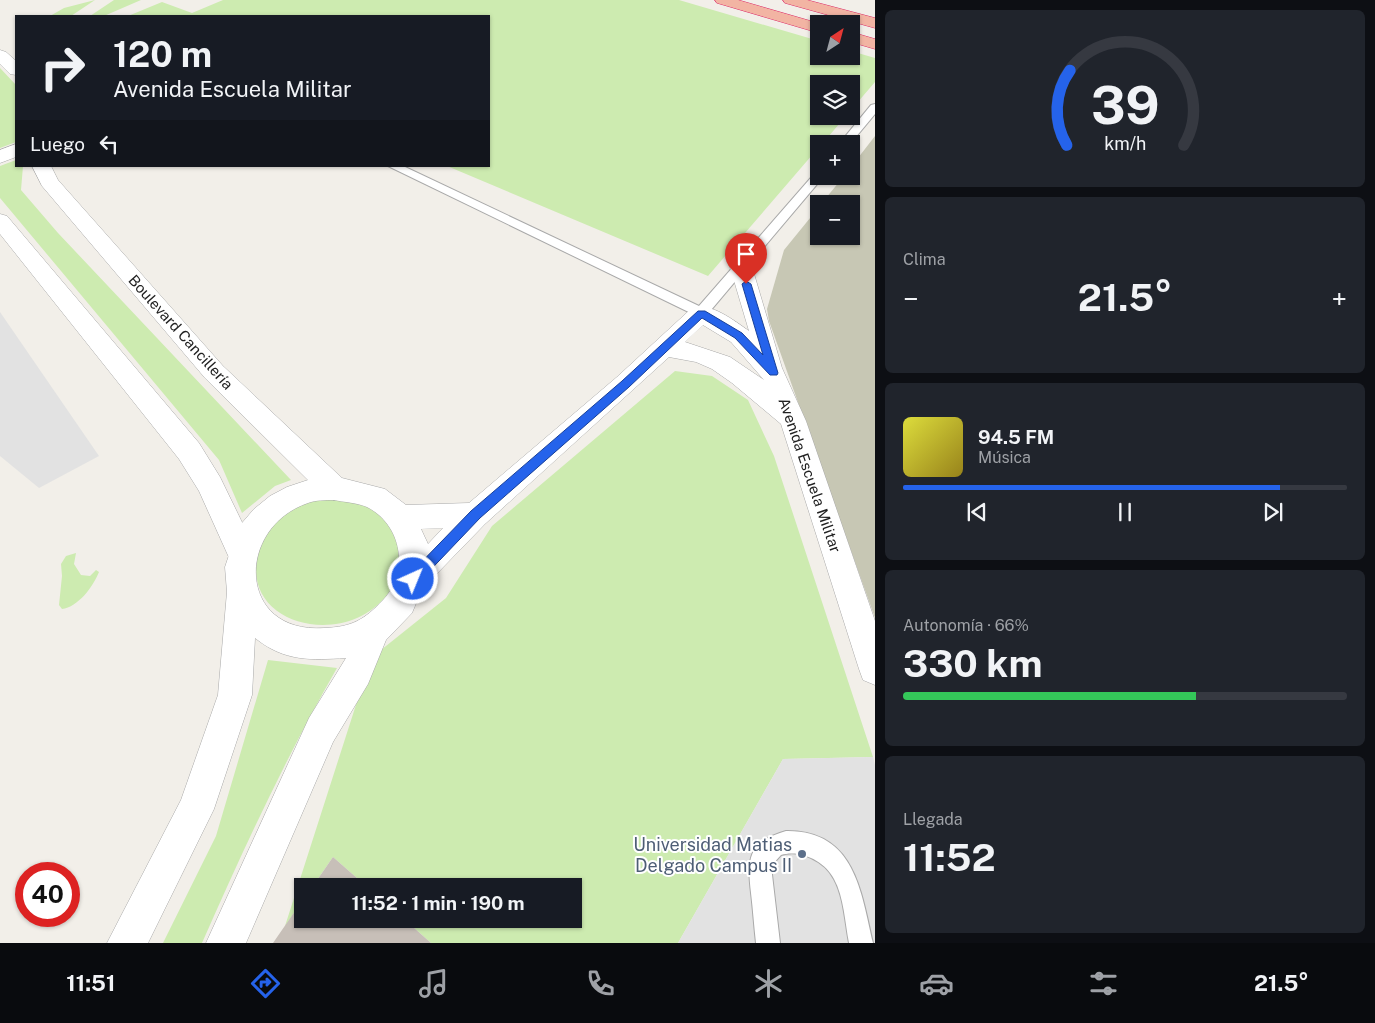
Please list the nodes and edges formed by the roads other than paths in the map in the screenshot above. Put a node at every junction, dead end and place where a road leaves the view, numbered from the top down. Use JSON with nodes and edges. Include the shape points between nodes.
{"nodes":[{"id":1,"x":722,"y":0,"type":"edge"},
{"id":2,"x":790,"y":0,"type":"edge"},
{"id":3,"x":875,"y":23,"type":"edge"},
{"id":4,"x":810,"y":25,"type":"edge"},
{"id":5,"x":860,"y":40,"type":"edge"},
{"id":6,"x":875,"y":44,"type":"edge"},
{"id":7,"x":0,"y":55,"type":"edge"},
{"id":8,"x":15,"y":69,"type":"edge"},
{"id":9,"x":875,"y":107,"type":"edge"},
{"id":10,"x":852,"y":135,"type":"edge"},
{"id":11,"x":15,"y":150,"type":"edge"},
{"id":12,"x":0,"y":157,"type":"edge"},
{"id":13,"x":42,"y":167,"type":"edge"},
{"id":14,"x":395,"y":167,"type":"edge"},
{"id":15,"x":811,"y":185,"type":"edge"},
{"id":16,"x":0,"y":220,"type":"edge"},
{"id":17,"x":741,"y":267,"type":"junction"},
{"id":18,"x":701,"y":313,"type":"junction"},
{"id":19,"x":665,"y":348,"type":"junction"},
{"id":20,"x":773,"y":373,"type":"junction"},
{"id":21,"x":793,"y":421,"type":"junction"},
{"id":22,"x":334,"y":488,"type":"junction"},
{"id":23,"x":475,"y":514,"type":"junction"},
{"id":24,"x":400,"y":517,"type":"junction"},
{"id":25,"x":242,"y":553,"type":"junction"},
{"id":26,"x":413,"y":579,"type":"junction"},
{"id":27,"x":242,"y":594,"type":"junction"},
{"id":28,"x":374,"y":630,"type":"junction"},
{"id":29,"x":875,"y":669,"type":"edge"},
{"id":30,"x":127,"y":943,"type":"edge"},
{"id":31,"x":226,"y":943,"type":"edge"},
{"id":32,"x":768,"y":943,"type":"edge"},
{"id":33,"x":861,"y":943,"type":"edge"}],
"edges":[{"from":1,"to":4,"type":"highway"},
{"from":2,"to":3,"type":"highway"},
{"from":5,"to":6,"type":"highway"},
{"from":7,"to":8,"type":"street"},
{"from":9,"to":10,"type":"lane"},
{"from":11,"to":12,"type":"street"},
{"from":13,"to":22,"type":"street","name":"Boulevard Cancillería","via":[[49,182],[214,372]]},
{"from":14,"to":18,"type":"lane"},
{"from":15,"to":17,"type":"lane"},
{"from":16,"to":25,"type":"street","via":[[188,451],[210,485]]},
{"from":17,"to":18,"type":"lane"},
{"from":17,"to":20,"type":"street"},
{"from":18,"to":19,"type":"street"},
{"from":18,"to":20,"type":"street","name":"Avenida Escuela Militar","via":[[738,336]]},
{"from":19,"to":21,"type":"street","via":[[702,355],[723,364],[743,377]]},
{"from":19,"to":23,"type":"street"},
{"from":20,"to":21,"type":"street","name":"Avenida Escuela Militar"},
{"from":21,"to":29,"type":"street","name":"Avenida Escuela Militar"},
{"from":22,"to":24,"type":"street","via":[[356,490],[376,498]]},
{"from":22,"to":25,"type":"street","via":[[298,494],[267,513],[252,531]]},
{"from":23,"to":24,"type":"street"},
{"from":23,"to":26,"type":"street"},
{"from":24,"to":26,"type":"street","via":[[414,544],[416,567]]},
{"from":25,"to":27,"type":"street","via":[[239,574]]},
{"from":26,"to":28,"type":"street","via":[[403,602]]},
{"from":27,"to":28,"type":"street","via":[[261,624],[294,642],[335,644]]},
{"from":27,"to":30,"type":"street","via":[[235,695],[196,809]]},
{"from":28,"to":31,"type":"street","via":[[356,672],[322,730]]},
{"from":32,"to":33,"type":"lane","via":[[759,864],[778,844],[793,842],[820,851],[842,872]]}]}
